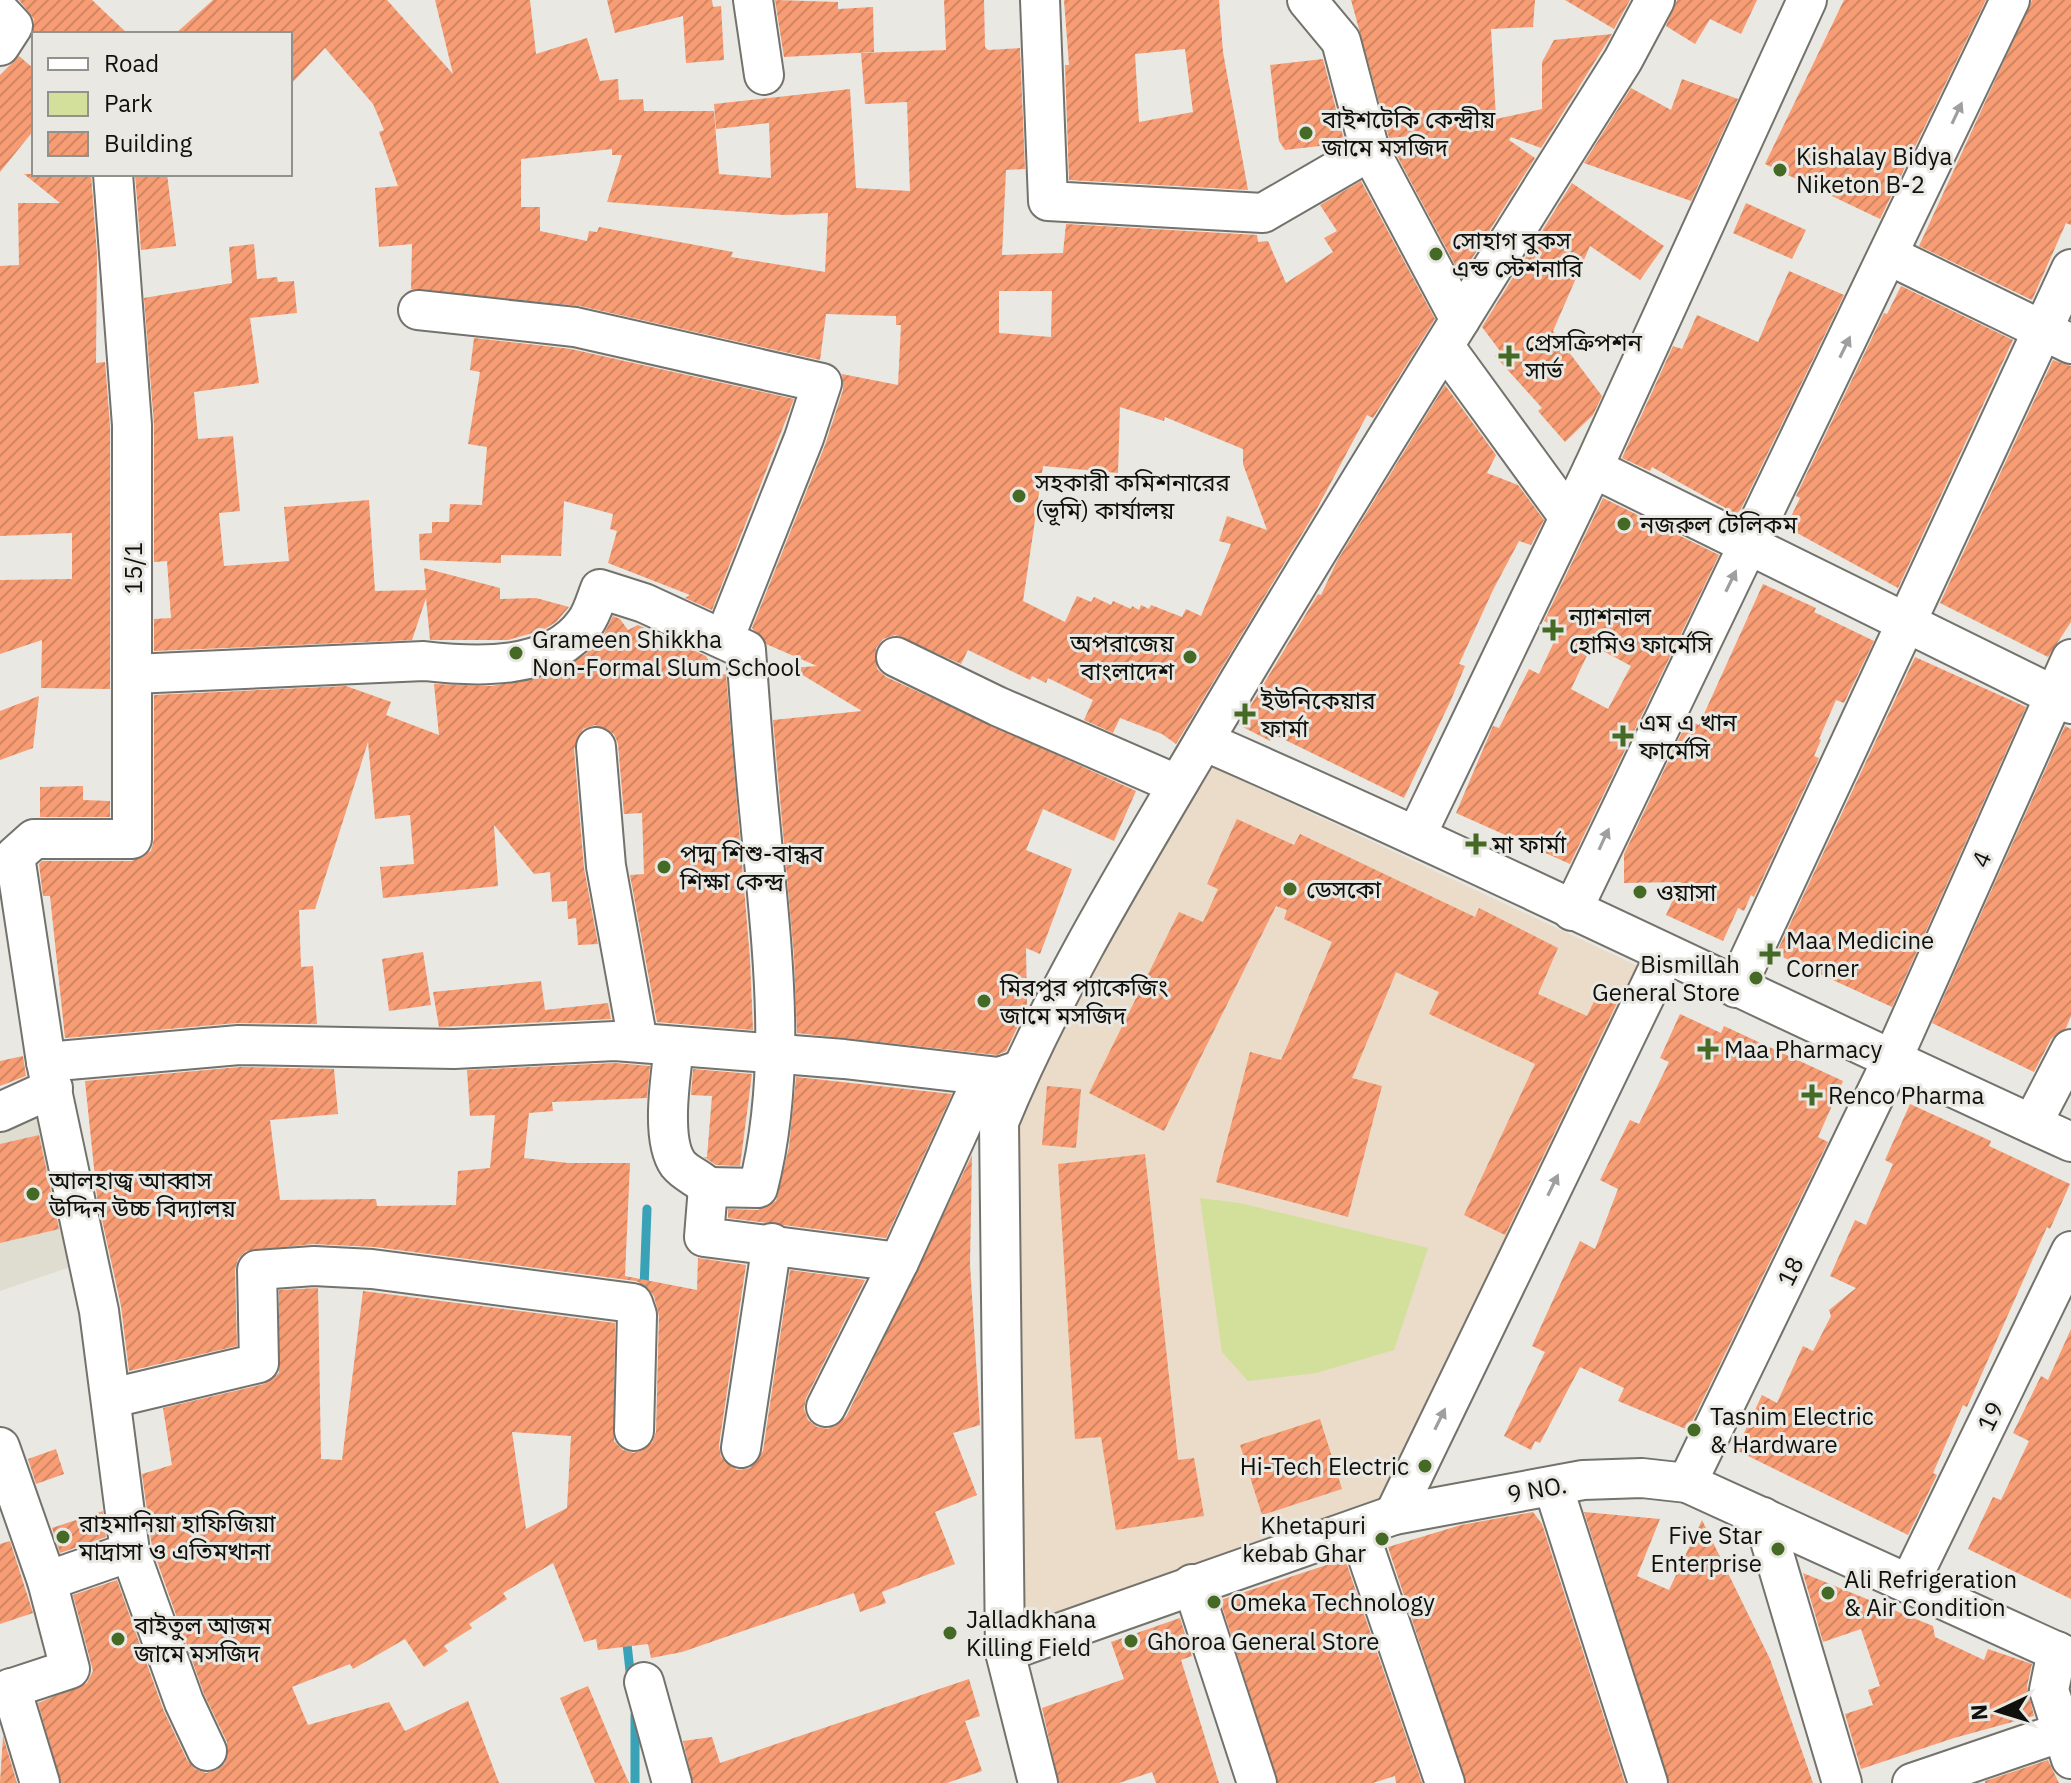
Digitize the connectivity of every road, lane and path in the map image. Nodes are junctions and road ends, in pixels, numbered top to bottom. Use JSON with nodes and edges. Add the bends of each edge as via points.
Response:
{"nodes":[{"id":1,"x":753,"y":0,"type":"edge"},
{"id":2,"x":1040,"y":0,"type":"edge"},
{"id":3,"x":1307,"y":0,"type":"edge"},
{"id":4,"x":1655,"y":0,"type":"edge"},
{"id":5,"x":1807,"y":0,"type":"edge"},
{"id":6,"x":2010,"y":0,"type":"edge"},
{"id":7,"x":0,"y":12,"type":"edge"},
{"id":8,"x":0,"y":46,"type":"edge"},
{"id":9,"x":764,"y":75,"type":"dead end"},
{"id":10,"x":1370,"y":151,"type":"junction"},
{"id":11,"x":113,"y":176,"type":"edge"},
{"id":12,"x":1890,"y":256,"type":"junction"},
{"id":13,"x":2071,"y":269,"type":"edge"},
{"id":14,"x":418,"y":310,"type":"dead end"},
{"id":15,"x":1452,"y":333,"type":"junction"},
{"id":16,"x":2056,"y":338,"type":"edge"},
{"id":17,"x":1593,"y":468,"type":"junction"},
{"id":18,"x":1568,"y":516,"type":"junction"},
{"id":19,"x":1748,"y":545,"type":"junction"},
{"id":20,"x":1905,"y":622,"type":"junction"},
{"id":21,"x":724,"y":639,"type":"junction"},
{"id":22,"x":896,"y":657,"type":"dead end"},
{"id":23,"x":2071,"y":659,"type":"edge"},
{"id":24,"x":133,"y":674,"type":"junction"},
{"id":25,"x":2062,"y":700,"type":"edge"},
{"id":26,"x":1204,"y":741,"type":"junction"},
{"id":27,"x":596,"y":747,"type":"dead end"},
{"id":28,"x":1176,"y":784,"type":"junction"},
{"id":29,"x":1417,"y":834,"type":"junction"},
{"id":30,"x":5,"y":854,"type":"edge"},
{"id":31,"x":1572,"y":911,"type":"junction"},
{"id":32,"x":1665,"y":955,"type":"junction"},
{"id":33,"x":1736,"y":988,"type":"junction"},
{"id":34,"x":656,"y":1044,"type":"junction"},
{"id":35,"x":2071,"y":1049,"type":"edge"},
{"id":36,"x":775,"y":1054,"type":"junction"},
{"id":37,"x":1892,"y":1060,"type":"junction"},
{"id":38,"x":1010,"y":1073,"type":"junction"},
{"id":39,"x":50,"y":1075,"type":"junction"},
{"id":40,"x":0,"y":1112,"type":"edge"},
{"id":41,"x":2032,"y":1124,"type":"junction"},
{"id":42,"x":2071,"y":1142,"type":"edge"},
{"id":43,"x":708,"y":1187,"type":"junction"},
{"id":44,"x":772,"y":1243,"type":"junction"},
{"id":45,"x":2071,"y":1251,"type":"edge"},
{"id":46,"x":899,"y":1262,"type":"junction"},
{"id":47,"x":112,"y":1398,"type":"junction"},
{"id":48,"x":826,"y":1407,"type":"dead end"},
{"id":49,"x":634,"y":1431,"type":"dead end"},
{"id":50,"x":0,"y":1447,"type":"edge"},
{"id":51,"x":741,"y":1448,"type":"dead end"},
{"id":52,"x":1687,"y":1483,"type":"junction"},
{"id":53,"x":1553,"y":1486,"type":"junction"},
{"id":54,"x":1394,"y":1515,"type":"junction"},
{"id":55,"x":1763,"y":1517,"type":"junction"},
{"id":56,"x":1358,"y":1529,"type":"junction"},
{"id":57,"x":130,"y":1552,"type":"junction"},
{"id":58,"x":47,"y":1581,"type":"junction"},
{"id":59,"x":1910,"y":1582,"type":"junction"},
{"id":60,"x":1192,"y":1584,"type":"junction"},
{"id":61,"x":1005,"y":1652,"type":"junction"},
{"id":62,"x":2064,"y":1654,"type":"edge"},
{"id":63,"x":644,"y":1682,"type":"dead end"},
{"id":64,"x":5,"y":1690,"type":"edge"},
{"id":65,"x":2067,"y":1745,"type":"edge"},
{"id":66,"x":207,"y":1751,"type":"dead end"},
{"id":67,"x":40,"y":1783,"type":"edge"},
{"id":68,"x":672,"y":1783,"type":"edge"},
{"id":69,"x":1038,"y":1783,"type":"edge"},
{"id":70,"x":1257,"y":1783,"type":"edge"},
{"id":71,"x":1445,"y":1783,"type":"edge"},
{"id":72,"x":1648,"y":1783,"type":"edge"},
{"id":73,"x":1842,"y":1783,"type":"edge"},
{"id":74,"x":1912,"y":1783,"type":"edge"}],
"edges":[{"from":1,"to":9,"type":"street"},
{"from":2,"to":10,"type":"street","via":[[1048,201],[1263,213]]},
{"from":3,"to":10,"type":"street","via":[[1341,41]]},
{"from":4,"to":15,"type":"street"},
{"from":5,"to":17,"type":"street"},
{"from":12,"to":6,"type":"street","one_way":true},
{"from":7,"to":8,"type":"street","via":[[13,26]]},
{"from":10,"to":15,"type":"street"},
{"from":11,"to":24,"type":"street","name":"15/1","via":[[132,425]]},
{"from":12,"to":16,"type":"street"},
{"from":19,"to":12,"type":"street","one_way":true},
{"from":13,"to":16,"type":"street"},
{"from":14,"to":21,"type":"street","via":[[575,327],[822,383]]},
{"from":15,"to":18,"type":"street"},
{"from":15,"to":26,"type":"street"},
{"from":16,"to":20,"type":"street"},
{"from":17,"to":18,"type":"street"},
{"from":17,"to":19,"type":"street"},
{"from":18,"to":29,"type":"street"},
{"from":19,"to":20,"type":"street"},
{"from":31,"to":19,"type":"street","one_way":true},
{"from":20,"to":25,"type":"street"},
{"from":20,"to":33,"type":"street"},
{"from":21,"to":24,"type":"street","via":[[600,589],[585,624],[547,656],[464,665],[424,661]]},
{"from":21,"to":36,"type":"street","via":[[746,650],[771,926]]},
{"from":22,"to":28,"type":"street"},
{"from":23,"to":25,"type":"street","name":"4"},
{"from":24,"to":30,"type":"street","name":"15/1","via":[[132,839],[34,839]]},
{"from":25,"to":37,"type":"street","name":"4"},
{"from":26,"to":28,"type":"street"},
{"from":26,"to":29,"type":"street"},
{"from":27,"to":34,"type":"street","via":[[606,866]]},
{"from":28,"to":38,"type":"street"},
{"from":29,"to":31,"type":"street"},
{"from":30,"to":39,"type":"street","name":"15/1","via":[[35,980]]},
{"from":31,"to":32,"type":"street"},
{"from":32,"to":33,"type":"street"},
{"from":54,"to":32,"type":"street","one_way":true},
{"from":33,"to":37,"type":"street"},
{"from":34,"to":36,"type":"street"},
{"from":34,"to":39,"type":"street","via":[[454,1049],[239,1045]]},
{"from":34,"to":43,"type":"street","via":[[669,1103],[671,1146],[677,1162]]},
{"from":35,"to":41,"type":"street"},
{"from":36,"to":38,"type":"street"},
{"from":36,"to":43,"type":"street","via":[[769,1148],[758,1188]]},
{"from":37,"to":41,"type":"street"},
{"from":37,"to":52,"type":"street","name":"18"},
{"from":38,"to":46,"type":"street","via":[[976,1093]]},
{"from":38,"to":61,"type":"street","via":[[999,1122]]},
{"from":39,"to":40,"type":"street"},
{"from":39,"to":47,"type":"street","name":"15/1"},
{"from":41,"to":42,"type":"street"},
{"from":43,"to":44,"type":"street","via":[[704,1237]]},
{"from":44,"to":46,"type":"street"},
{"from":44,"to":51,"type":"street"},
{"from":45,"to":59,"type":"street","name":"19"},
{"from":46,"to":48,"type":"street"},
{"from":47,"to":49,"type":"street","via":[[259,1363],[257,1270],[372,1269],[633,1303]]},
{"from":47,"to":57,"type":"street","name":"15/1"},
{"from":50,"to":58,"type":"street"},
{"from":52,"to":53,"type":"street","name":"9 NO.","via":[[1642,1478]]},
{"from":52,"to":55,"type":"street","name":"9 NO."},
{"from":53,"to":54,"type":"street","name":"9 NO."},
{"from":53,"to":72,"type":"street"},
{"from":54,"to":56,"type":"street","name":"9 NO."},
{"from":55,"to":59,"type":"street","name":"9 NO."},
{"from":55,"to":73,"type":"street"},
{"from":56,"to":60,"type":"street","name":"9 NO."},
{"from":56,"to":71,"type":"street"},
{"from":57,"to":58,"type":"street"},
{"from":57,"to":66,"type":"street","name":"15/1"},
{"from":58,"to":64,"type":"street","via":[[70,1669]]},
{"from":59,"to":62,"type":"street","name":"9 NO."},
{"from":60,"to":61,"type":"street","name":"9 NO."},
{"from":60,"to":70,"type":"street"},
{"from":61,"to":69,"type":"street"},
{"from":62,"to":65,"type":"street","name":"9 NO.","via":[[2049,1690]]},
{"from":63,"to":68,"type":"street"},
{"from":64,"to":67,"type":"street"},
{"from":65,"to":74,"type":"street"}]}
